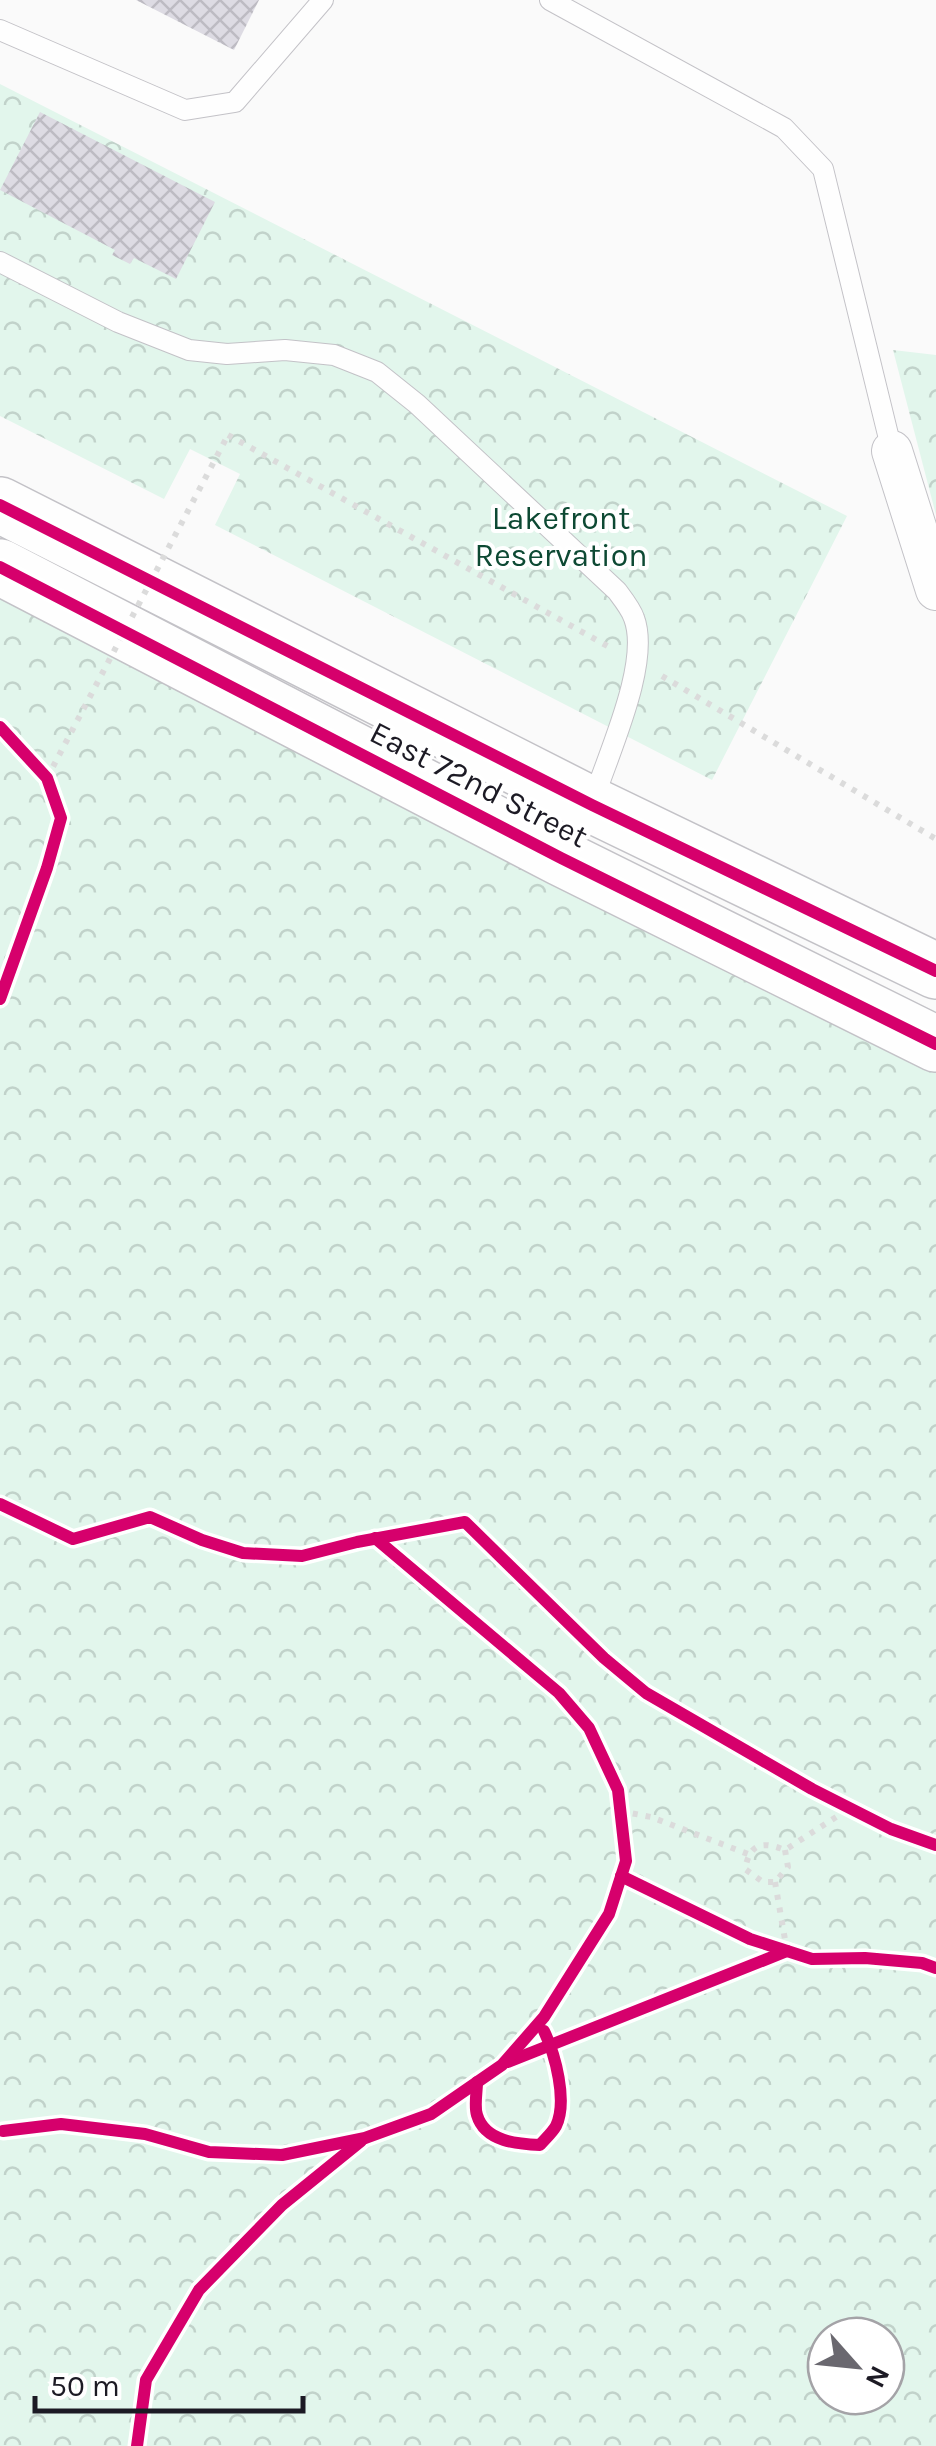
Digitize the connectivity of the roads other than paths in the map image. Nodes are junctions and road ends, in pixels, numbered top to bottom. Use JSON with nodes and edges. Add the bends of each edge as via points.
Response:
{"nodes":[{"id":1,"x":323,"y":0,"type":"edge"},
{"id":2,"x":550,"y":0,"type":"edge"},
{"id":3,"x":0,"y":30,"type":"edge"},
{"id":4,"x":0,"y":262,"type":"edge"},
{"id":5,"x":892,"y":451,"type":"joint"},
{"id":6,"x":0,"y":505,"type":"edge"},
{"id":7,"x":0,"y":567,"type":"edge"},
{"id":8,"x":936,"y":590,"type":"edge"},
{"id":9,"x":592,"y":805,"type":"junction"},
{"id":10,"x":561,"y":858,"type":"junction"},
{"id":11,"x":936,"y":971,"type":"edge"},
{"id":12,"x":936,"y":1044,"type":"edge"}],
"edges":[{"from":1,"to":3,"type":"lane","via":[[235,102],[184,110]]},
{"from":2,"to":5,"type":"lane","via":[[784,128],[823,169]]},
{"from":4,"to":9,"type":"lane","via":[[189,350],[334,355],[377,372],[416,404],[618,591],[634,618],[634,681]]},
{"from":5,"to":8,"type":"street"},
{"from":6,"to":9,"type":"main road","name":"East 72nd Street"},
{"from":7,"to":10,"type":"main road","name":"East 72nd Street"},
{"from":9,"to":10,"type":"main road"},
{"from":9,"to":11,"type":"main road","name":"East 72nd Street"},
{"from":10,"to":12,"type":"main road","name":"East 72nd Street"}]}
